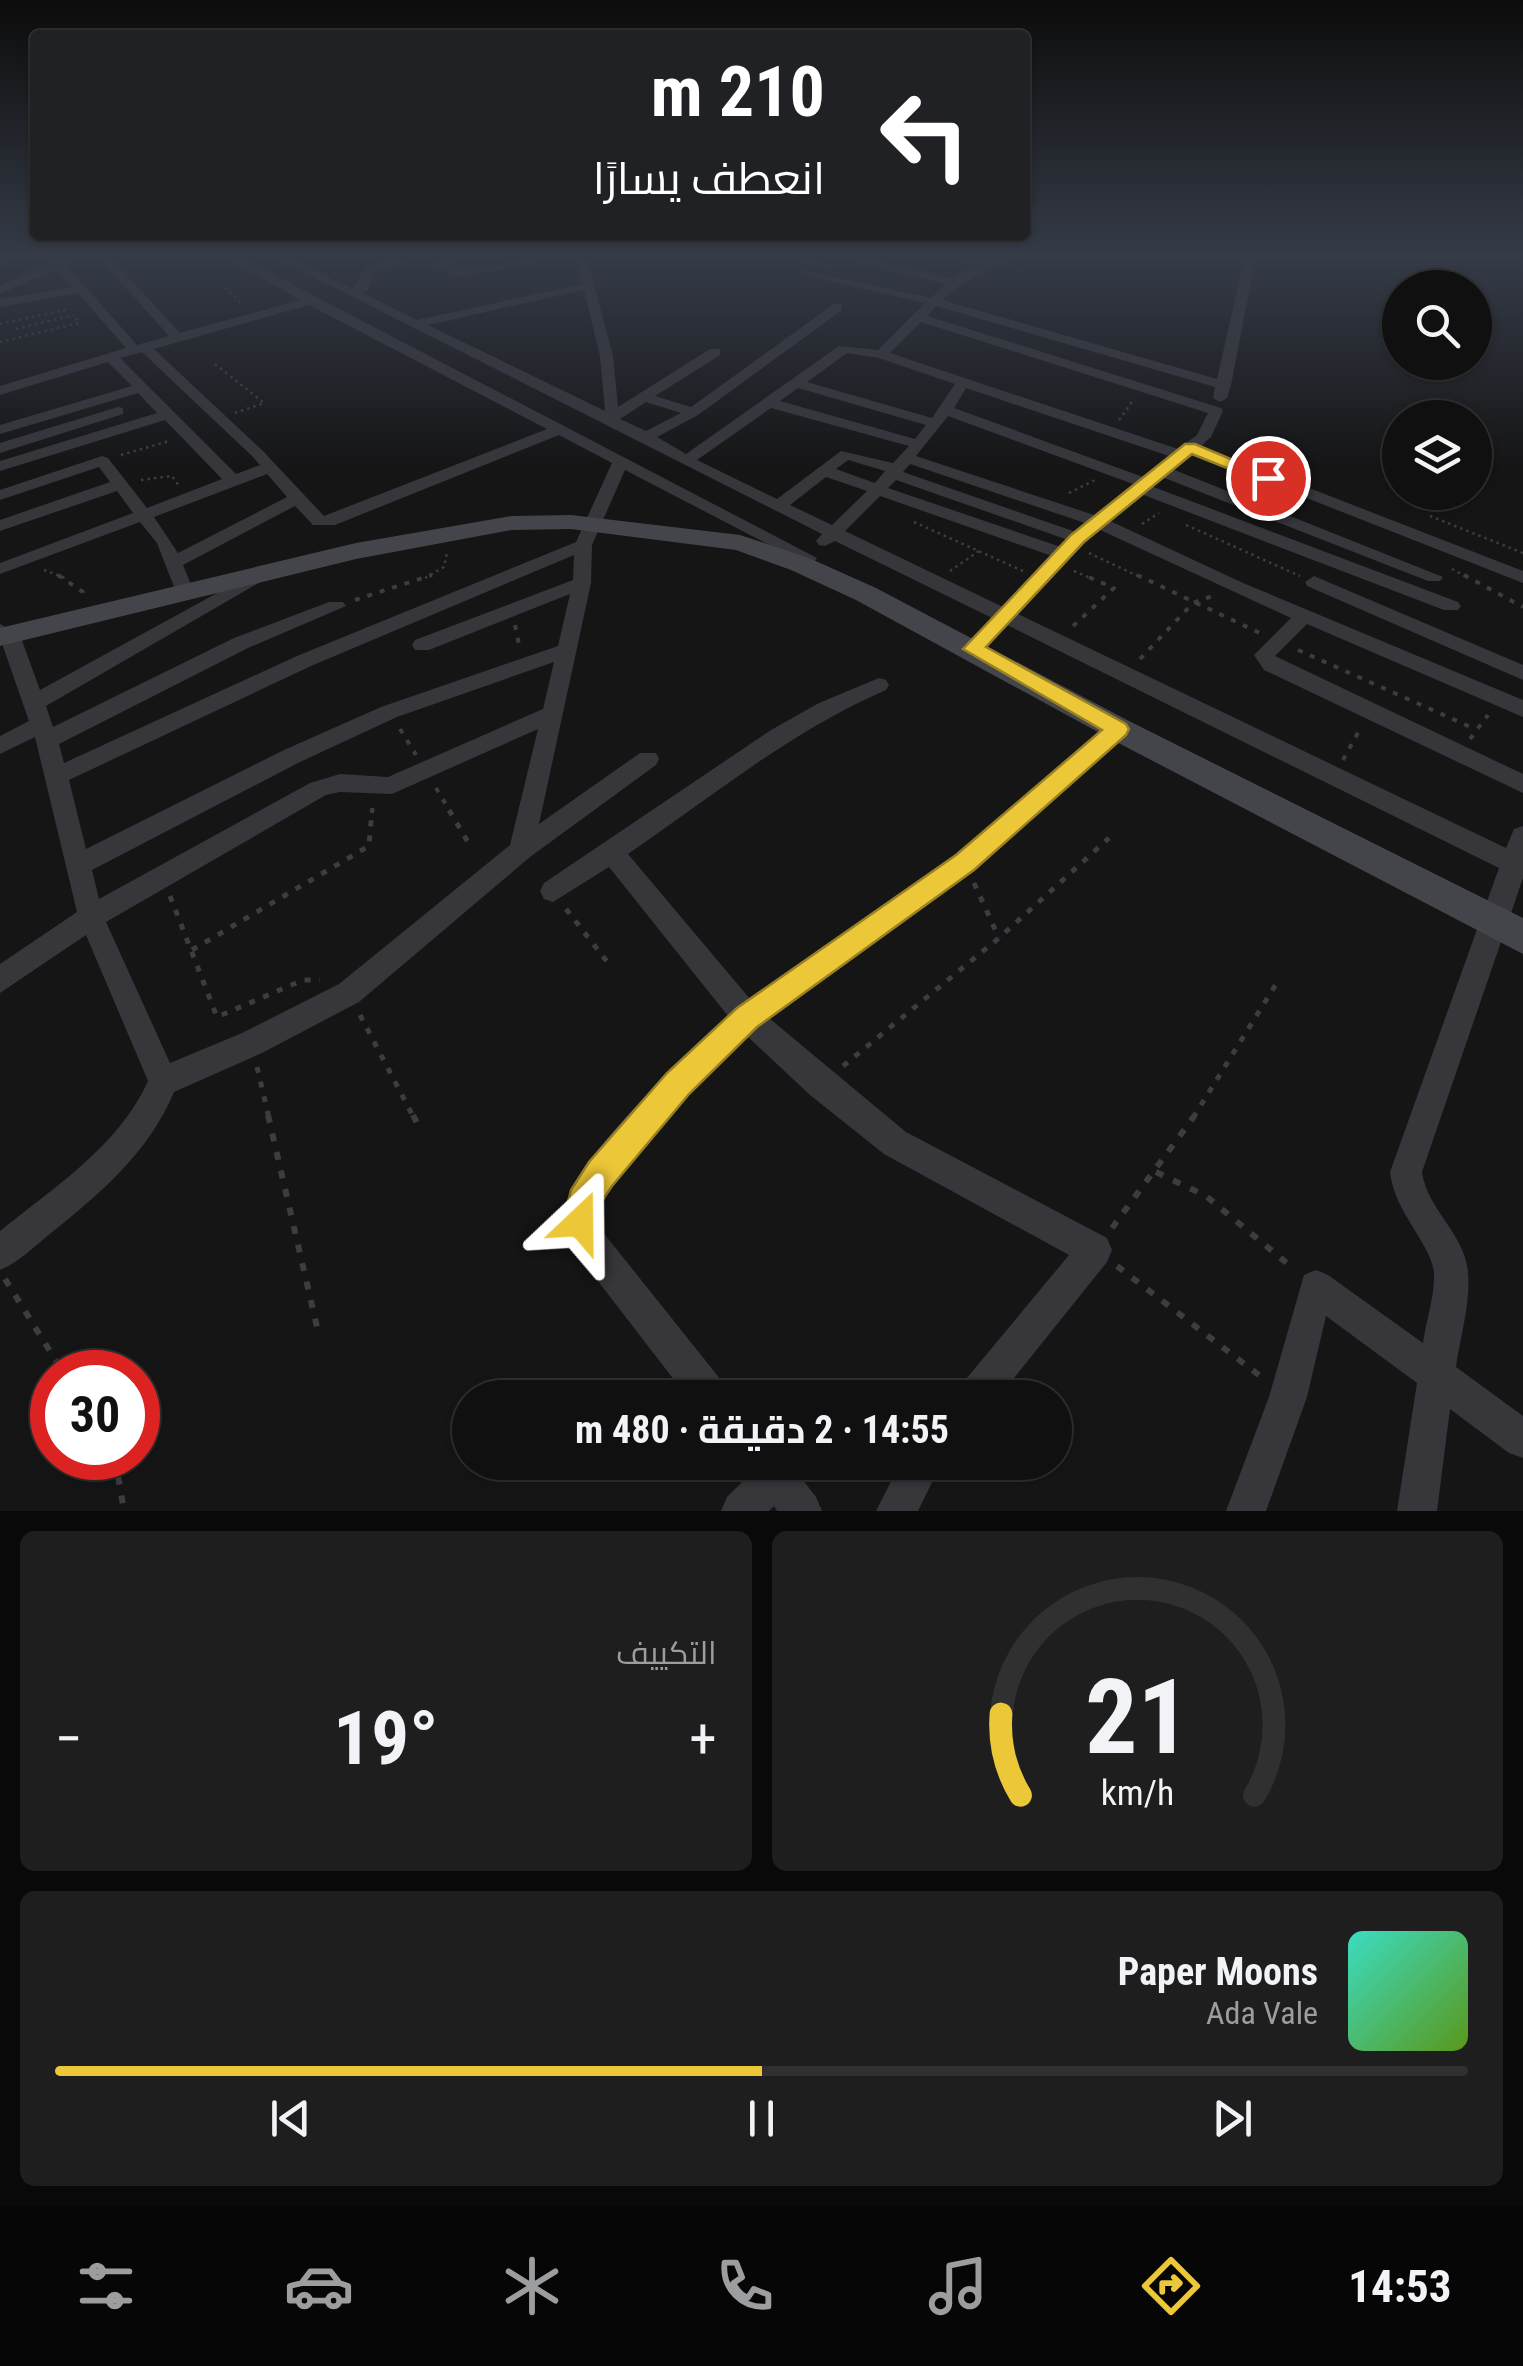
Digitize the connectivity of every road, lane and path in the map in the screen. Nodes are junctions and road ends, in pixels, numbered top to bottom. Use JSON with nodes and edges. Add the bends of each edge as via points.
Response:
{"nodes":[{"id":1,"x":29,"y":326,"type":"edge"},
{"id":2,"x":69,"y":326,"type":"edge"},
{"id":3,"x":116,"y":326,"type":"edge"},
{"id":4,"x":167,"y":326,"type":"edge"},
{"id":5,"x":221,"y":326,"type":"edge"},
{"id":6,"x":358,"y":326,"type":"edge"},
{"id":7,"x":419,"y":326,"type":"edge"},
{"id":8,"x":598,"y":326,"type":"edge"},
{"id":9,"x":812,"y":326,"type":"edge"},
{"id":10,"x":910,"y":326,"type":"edge"},
{"id":11,"x":946,"y":326,"type":"edge"},
{"id":12,"x":1046,"y":326,"type":"edge"},
{"id":13,"x":1236,"y":326,"type":"edge"},
{"id":14,"x":16,"y":329,"type":"dead end"},
{"id":15,"x":178,"y":338,"type":"junction"},
{"id":16,"x":0,"y":342,"type":"edge"},
{"id":17,"x":139,"y":348,"type":"junction"},
{"id":18,"x":716,"y":352,"type":"dead end"},
{"id":19,"x":881,"y":354,"type":"junction"},
{"id":20,"x":110,"y":356,"type":"junction"},
{"id":21,"x":216,"y":364,"type":"dead end"},
{"id":22,"x":963,"y":382,"type":"junction"},
{"id":23,"x":795,"y":384,"type":"junction"},
{"id":24,"x":1224,"y":385,"type":"junction"},
{"id":25,"x":140,"y":388,"type":"junction"},
{"id":26,"x":1143,"y":388,"type":"junction"},
{"id":27,"x":0,"y":391,"type":"edge"},
{"id":28,"x":648,"y":398,"type":"junction"},
{"id":29,"x":766,"y":402,"type":"junction"},
{"id":30,"x":1216,"y":410,"type":"junction"},
{"id":31,"x":118,"y":412,"type":"dead end"},
{"id":32,"x":693,"y":412,"type":"junction"},
{"id":33,"x":168,"y":414,"type":"junction"},
{"id":34,"x":613,"y":417,"type":"junction"},
{"id":35,"x":940,"y":417,"type":"junction"},
{"id":36,"x":218,"y":418,"type":"junction"},
{"id":37,"x":561,"y":429,"type":"junction"},
{"id":38,"x":0,"y":430,"type":"edge"},
{"id":39,"x":1110,"y":431,"type":"junction"},
{"id":40,"x":187,"y":436,"type":"junction"},
{"id":41,"x":650,"y":439,"type":"junction"},
{"id":42,"x":0,"y":448,"type":"edge"},
{"id":43,"x":1185,"y":451,"type":"junction"},
{"id":44,"x":102,"y":461,"type":"junction"},
{"id":45,"x":686,"y":461,"type":"junction"},
{"id":46,"x":903,"y":461,"type":"junction"},
{"id":47,"x":626,"y":464,"type":"junction"},
{"id":48,"x":0,"y":466,"type":"edge"},
{"id":49,"x":270,"y":467,"type":"junction"},
{"id":50,"x":822,"y":470,"type":"junction"},
{"id":51,"x":1109,"y":471,"type":"junction"},
{"id":52,"x":1162,"y":471,"type":"junction"},
{"id":53,"x":232,"y":481,"type":"junction"},
{"id":54,"x":122,"y":484,"type":"junction"},
{"id":55,"x":1142,"y":485,"type":"junction"},
{"id":56,"x":876,"y":490,"type":"junction"},
{"id":57,"x":1064,"y":492,"type":"dead end"},
{"id":58,"x":0,"y":495,"type":"edge"},
{"id":59,"x":297,"y":498,"type":"junction"},
{"id":60,"x":177,"y":502,"type":"junction"},
{"id":61,"x":777,"y":508,"type":"junction"},
{"id":62,"x":143,"y":514,"type":"junction"},
{"id":63,"x":1430,"y":516,"type":"dead end"},
{"id":64,"x":906,"y":518,"type":"dead end"},
{"id":65,"x":1096,"y":521,"type":"junction"},
{"id":66,"x":1176,"y":521,"type":"dead end"},
{"id":67,"x":0,"y":526,"type":"edge"},
{"id":68,"x":834,"y":532,"type":"junction"},
{"id":69,"x":452,"y":533,"type":"junction"},
{"id":70,"x":589,"y":535,"type":"junction"},
{"id":71,"x":979,"y":551,"type":"junction"},
{"id":72,"x":1523,"y":553,"type":"edge"},
{"id":73,"x":1062,"y":556,"type":"junction"},
{"id":74,"x":804,"y":561,"type":"junction"},
{"id":75,"x":176,"y":562,"type":"junction"},
{"id":76,"x":0,"y":569,"type":"edge"},
{"id":77,"x":268,"y":572,"type":"junction"},
{"id":78,"x":1440,"y":572,"type":"joint"},
{"id":79,"x":1523,"y":577,"type":"edge"},
{"id":80,"x":65,"y":578,"type":"dead end"},
{"id":81,"x":936,"y":581,"type":"junction"},
{"id":82,"x":1314,"y":582,"type":"joint"},
{"id":83,"x":582,"y":583,"type":"junction"},
{"id":84,"x":185,"y":592,"type":"junction"},
{"id":85,"x":1193,"y":603,"type":"junction"},
{"id":86,"x":336,"y":606,"type":"joint"},
{"id":87,"x":1452,"y":606,"type":"dead end"},
{"id":88,"x":511,"y":607,"type":"junction"},
{"id":89,"x":1523,"y":607,"type":"edge"},
{"id":90,"x":1006,"y":615,"type":"junction"},
{"id":91,"x":1304,"y":616,"type":"junction"},
{"id":92,"x":82,"y":617,"type":"junction"},
{"id":93,"x":3,"y":634,"type":"edge"},
{"id":94,"x":1059,"y":640,"type":"junction"},
{"id":95,"x":1276,"y":641,"type":"junction"},
{"id":96,"x":422,"y":645,"type":"dead end"},
{"id":97,"x":973,"y":649,"type":"junction"},
{"id":98,"x":567,"y":650,"type":"junction"},
{"id":99,"x":523,"y":664,"type":"junction"},
{"id":100,"x":1523,"y":672,"type":"edge"},
{"id":101,"x":1127,"y":674,"type":"junction"},
{"id":102,"x":878,"y":685,"type":"dead end"},
{"id":103,"x":1523,"y":709,"type":"edge"},
{"id":104,"x":389,"y":712,"type":"junction"},
{"id":105,"x":555,"y":712,"type":"junction"},
{"id":106,"x":1368,"y":712,"type":"junction"},
{"id":107,"x":41,"y":722,"type":"junction"},
{"id":108,"x":1118,"y":729,"type":"junction"},
{"id":109,"x":1476,"y":729,"type":"dead end"},
{"id":110,"x":0,"y":746,"type":"edge"},
{"id":111,"x":648,"y":759,"type":"dead end"},
{"id":112,"x":424,"y":768,"type":"junction"},
{"id":113,"x":56,"y":776,"type":"junction"},
{"id":114,"x":1334,"y":778,"type":"junction"},
{"id":115,"x":1523,"y":784,"type":"edge"},
{"id":116,"x":374,"y":790,"type":"junction"},
{"id":117,"x":1523,"y":836,"type":"edge"},
{"id":118,"x":1109,"y":838,"type":"dead end"},
{"id":119,"x":468,"y":842,"type":"dead end"},
{"id":120,"x":521,"y":850,"type":"junction"},
{"id":121,"x":612,"y":852,"type":"junction"},
{"id":122,"x":965,"y":863,"type":"junction"},
{"id":123,"x":78,"y":865,"type":"junction"},
{"id":124,"x":1518,"y":866,"type":"edge"},
{"id":125,"x":163,"y":878,"type":"junction"},
{"id":126,"x":553,"y":891,"type":"joint"},
{"id":127,"x":91,"y":917,"type":"junction"},
{"id":128,"x":1493,"y":922,"type":"junction"},
{"id":129,"x":1523,"y":937,"type":"edge"},
{"id":130,"x":999,"y":938,"type":"junction"},
{"id":131,"x":192,"y":950,"type":"junction"},
{"id":132,"x":5,"y":967,"type":"edge"},
{"id":133,"x":612,"y":968,"type":"dead end"},
{"id":134,"x":1278,"y":982,"type":"dead end"},
{"id":135,"x":348,"y":993,"type":"junction"},
{"id":136,"x":747,"y":1017,"type":"junction"},
{"id":137,"x":252,"y":1043,"type":"junction"},
{"id":138,"x":162,"y":1081,"type":"junction"},
{"id":139,"x":822,"y":1084,"type":"junction"},
{"id":140,"x":417,"y":1123,"type":"dead end"},
{"id":141,"x":1156,"y":1172,"type":"junction"},
{"id":142,"x":1095,"y":1250,"type":"junction"},
{"id":143,"x":0,"y":1253,"type":"edge"},
{"id":144,"x":0,"y":1270,"type":"edge"},
{"id":145,"x":1316,"y":1287,"type":"junction"},
{"id":146,"x":317,"y":1327,"type":"dead end"},
{"id":147,"x":49,"y":1350,"type":"edge"},
{"id":148,"x":1437,"y":1376,"type":"junction"},
{"id":149,"x":698,"y":1380,"type":"edge"},
{"id":150,"x":989,"y":1380,"type":"edge"},
{"id":151,"x":1288,"y":1397,"type":"junction"},
{"id":152,"x":1523,"y":1439,"type":"edge"},
{"id":153,"x":119,"y":1480,"type":"edge"},
{"id":154,"x":763,"y":1480,"type":"edge"},
{"id":155,"x":778,"y":1480,"type":"edge"},
{"id":156,"x":913,"y":1480,"type":"edge"},
{"id":157,"x":124,"y":1511,"type":"edge"},
{"id":158,"x":741,"y":1511,"type":"edge"},
{"id":159,"x":802,"y":1511,"type":"edge"},
{"id":160,"x":896,"y":1511,"type":"edge"},
{"id":161,"x":1246,"y":1511,"type":"edge"},
{"id":162,"x":1417,"y":1511,"type":"edge"}],
"edges":[{"from":1,"to":14,"type":"path"},
{"from":2,"to":16,"type":"path"},
{"from":3,"to":17,"type":"street"},
{"from":4,"to":15,"type":"street"},
{"from":5,"to":15,"type":"street"},
{"from":6,"to":37,"type":"street"},
{"from":7,"to":34,"type":"street"},
{"from":8,"to":34,"type":"street"},
{"from":9,"to":32,"type":"street"},
{"from":10,"to":19,"type":"street"},
{"from":11,"to":26,"type":"street"},
{"from":12,"to":24,"type":"street"},
{"from":13,"to":24,"type":"street"},
{"from":15,"to":17,"type":"street"},
{"from":17,"to":20,"type":"street"},
{"from":17,"to":36,"type":"street"},
{"from":18,"to":28,"type":"street"},
{"from":19,"to":22,"type":"street"},
{"from":19,"to":23,"type":"street","via":[[844,349]]},
{"from":20,"to":25,"type":"street"},
{"from":20,"to":27,"type":"street"},
{"from":21,"to":36,"type":"path","via":[[264,403]]},
{"from":22,"to":35,"type":"street"},
{"from":22,"to":39,"type":"street"},
{"from":23,"to":29,"type":"street"},
{"from":23,"to":35,"type":"street"},
{"from":24,"to":30,"type":"street"},
{"from":25,"to":33,"type":"street"},
{"from":25,"to":38,"type":"street"},
{"from":26,"to":30,"type":"street"},
{"from":26,"to":39,"type":"path"},
{"from":28,"to":32,"type":"street"},
{"from":28,"to":34,"type":"street"},
{"from":29,"to":45,"type":"street"},
{"from":29,"to":46,"type":"street"},
{"from":30,"to":43,"type":"street","via":[[1209,428]]},
{"from":31,"to":42,"type":"street"},
{"from":32,"to":41,"type":"street"},
{"from":33,"to":40,"type":"street"},
{"from":33,"to":48,"type":"street"},
{"from":34,"to":41,"type":"street"},
{"from":35,"to":46,"type":"street"},
{"from":35,"to":51,"type":"street"},
{"from":36,"to":49,"type":"street"},
{"from":37,"to":47,"type":"street"},
{"from":37,"to":59,"type":"street","via":[[329,521],[319,521]]},
{"from":39,"to":43,"type":"street"},
{"from":40,"to":44,"type":"path"},
{"from":40,"to":53,"type":"street"},
{"from":41,"to":45,"type":"street"},
{"from":41,"to":47,"type":"street"},
{"from":43,"to":52,"type":"street"},
{"from":43,"to":79,"type":"street"},
{"from":44,"to":54,"type":"street"},
{"from":44,"to":58,"type":"street"},
{"from":45,"to":61,"type":"street"},
{"from":46,"to":50,"type":"street","via":[[850,454]]},
{"from":46,"to":56,"type":"street"},
{"from":46,"to":65,"type":"street"},
{"from":46,"to":73,"type":"street"},
{"from":47,"to":70,"type":"street"},
{"from":47,"to":74,"type":"street"},
{"from":49,"to":53,"type":"street"},
{"from":49,"to":59,"type":"street"},
{"from":50,"to":56,"type":"street"},
{"from":50,"to":61,"type":"street"},
{"from":51,"to":55,"type":"street"},
{"from":51,"to":57,"type":"path","via":[[1074,494]]},
{"from":52,"to":55,"type":"street"},
{"from":52,"to":78,"type":"street"},
{"from":53,"to":60,"type":"street"},
{"from":54,"to":60,"type":"path","via":[[172,476],[179,481]]},
{"from":54,"to":62,"type":"street"},
{"from":54,"to":67,"type":"street"},
{"from":55,"to":65,"type":"street"},
{"from":55,"to":87,"type":"street"},
{"from":56,"to":68,"type":"street"},
{"from":56,"to":73,"type":"street"},
{"from":59,"to":75,"type":"street"},
{"from":60,"to":62,"type":"street"},
{"from":61,"to":68,"type":"street"},
{"from":62,"to":75,"type":"street"},
{"from":62,"to":76,"type":"street"},
{"from":63,"to":72,"type":"path"},
{"from":64,"to":71,"type":"path"},
{"from":65,"to":73,"type":"street"},
{"from":65,"to":91,"type":"street"},
{"from":66,"to":82,"type":"path"},
{"from":68,"to":74,"type":"street"},
{"from":68,"to":81,"type":"street"},
{"from":69,"to":70,"type":"main road","via":[[512,523]]},
{"from":69,"to":77,"type":"main road"},
{"from":69,"to":86,"type":"path","via":[[444,567],[432,576]]},
{"from":70,"to":74,"type":"main road","via":[[740,543]]},
{"from":70,"to":83,"type":"street"},
{"from":70,"to":113,"type":"street"},
{"from":71,"to":73,"type":"path"},
{"from":71,"to":81,"type":"path"},
{"from":73,"to":85,"type":"path"},
{"from":73,"to":90,"type":"street"},
{"from":73,"to":94,"type":"path","via":[[1114,588]]},
{"from":74,"to":97,"type":"main road"},
{"from":75,"to":84,"type":"street"},
{"from":77,"to":84,"type":"main road"},
{"from":77,"to":107,"type":"street"},
{"from":78,"to":89,"type":"path"},
{"from":80,"to":92,"type":"path","via":[[83,592]]},
{"from":81,"to":90,"type":"street"},
{"from":82,"to":100,"type":"street"},
{"from":83,"to":88,"type":"street"},
{"from":83,"to":98,"type":"street"},
{"from":84,"to":92,"type":"main road"},
{"from":85,"to":95,"type":"path"},
{"from":85,"to":101,"type":"path"},
{"from":86,"to":107,"type":"street"},
{"from":88,"to":96,"type":"street"},
{"from":88,"to":99,"type":"path"},
{"from":90,"to":94,"type":"street"},
{"from":90,"to":97,"type":"street"},
{"from":91,"to":95,"type":"street"},
{"from":91,"to":103,"type":"street"},
{"from":92,"to":93,"type":"main road"},
{"from":93,"to":107,"type":"street"},
{"from":94,"to":101,"type":"street"},
{"from":95,"to":106,"type":"street","via":[[1264,658],[1271,665]]},
{"from":95,"to":109,"type":"path"},
{"from":97,"to":108,"type":"main road"},
{"from":98,"to":99,"type":"street"},
{"from":98,"to":105,"type":"street"},
{"from":99,"to":104,"type":"street"},
{"from":101,"to":114,"type":"street"},
{"from":102,"to":121,"type":"street","via":[[796,724]]},
{"from":104,"to":112,"type":"path"},
{"from":104,"to":123,"type":"street"},
{"from":105,"to":112,"type":"street"},
{"from":105,"to":120,"type":"street"},
{"from":106,"to":114,"type":"path"},
{"from":106,"to":115,"type":"street"},
{"from":107,"to":110,"type":"street"},
{"from":107,"to":113,"type":"street"},
{"from":108,"to":122,"type":"street"},
{"from":108,"to":128,"type":"main road"},
{"from":111,"to":120,"type":"street"},
{"from":112,"to":116,"type":"street"},
{"from":112,"to":119,"type":"path"},
{"from":113,"to":123,"type":"street"},
{"from":114,"to":124,"type":"street"},
{"from":116,"to":125,"type":"street","via":[[351,781],[332,783]]},
{"from":116,"to":131,"type":"path","via":[[369,846]]},
{"from":117,"to":124,"type":"street"},
{"from":118,"to":130,"type":"path"},
{"from":120,"to":135,"type":"street"},
{"from":121,"to":126,"type":"street"},
{"from":121,"to":136,"type":"street"},
{"from":122,"to":130,"type":"path"},
{"from":122,"to":136,"type":"street"},
{"from":123,"to":127,"type":"street"},
{"from":124,"to":128,"type":"street"},
{"from":125,"to":127,"type":"street"},
{"from":125,"to":131,"type":"path"},
{"from":126,"to":133,"type":"path"},
{"from":127,"to":132,"type":"street"},
{"from":127,"to":138,"type":"street"},
{"from":128,"to":129,"type":"main road"},
{"from":128,"to":148,"type":"street","via":[[1406,1172],[1406,1191],[1450,1262]]},
{"from":130,"to":139,"type":"path"},
{"from":131,"to":135,"type":"path","via":[[217,1018],[303,980],[346,980]]},
{"from":134,"to":141,"type":"path"},
{"from":135,"to":137,"type":"street"},
{"from":135,"to":140,"type":"path"},
{"from":136,"to":139,"type":"street"},
{"from":136,"to":149,"type":"street","via":[[678,1083],[582,1202],[586,1238]]},
{"from":137,"to":138,"type":"street"},
{"from":137,"to":146,"type":"path"},
{"from":138,"to":143,"type":"street","via":[[147,1118],[100,1168]]},
{"from":139,"to":142,"type":"street","via":[[895,1143]]},
{"from":141,"to":142,"type":"path"},
{"from":141,"to":145,"type":"path","via":[[1206,1196]]},
{"from":142,"to":150,"type":"street"},
{"from":142,"to":151,"type":"path"},
{"from":144,"to":147,"type":"path"},
{"from":145,"to":148,"type":"street"},
{"from":145,"to":151,"type":"street"},
{"from":148,"to":152,"type":"street"},
{"from":148,"to":162,"type":"street"},
{"from":151,"to":161,"type":"street"},
{"from":153,"to":157,"type":"path"},
{"from":154,"to":158,"type":"street"},
{"from":155,"to":159,"type":"street"},
{"from":156,"to":160,"type":"street"}]}
